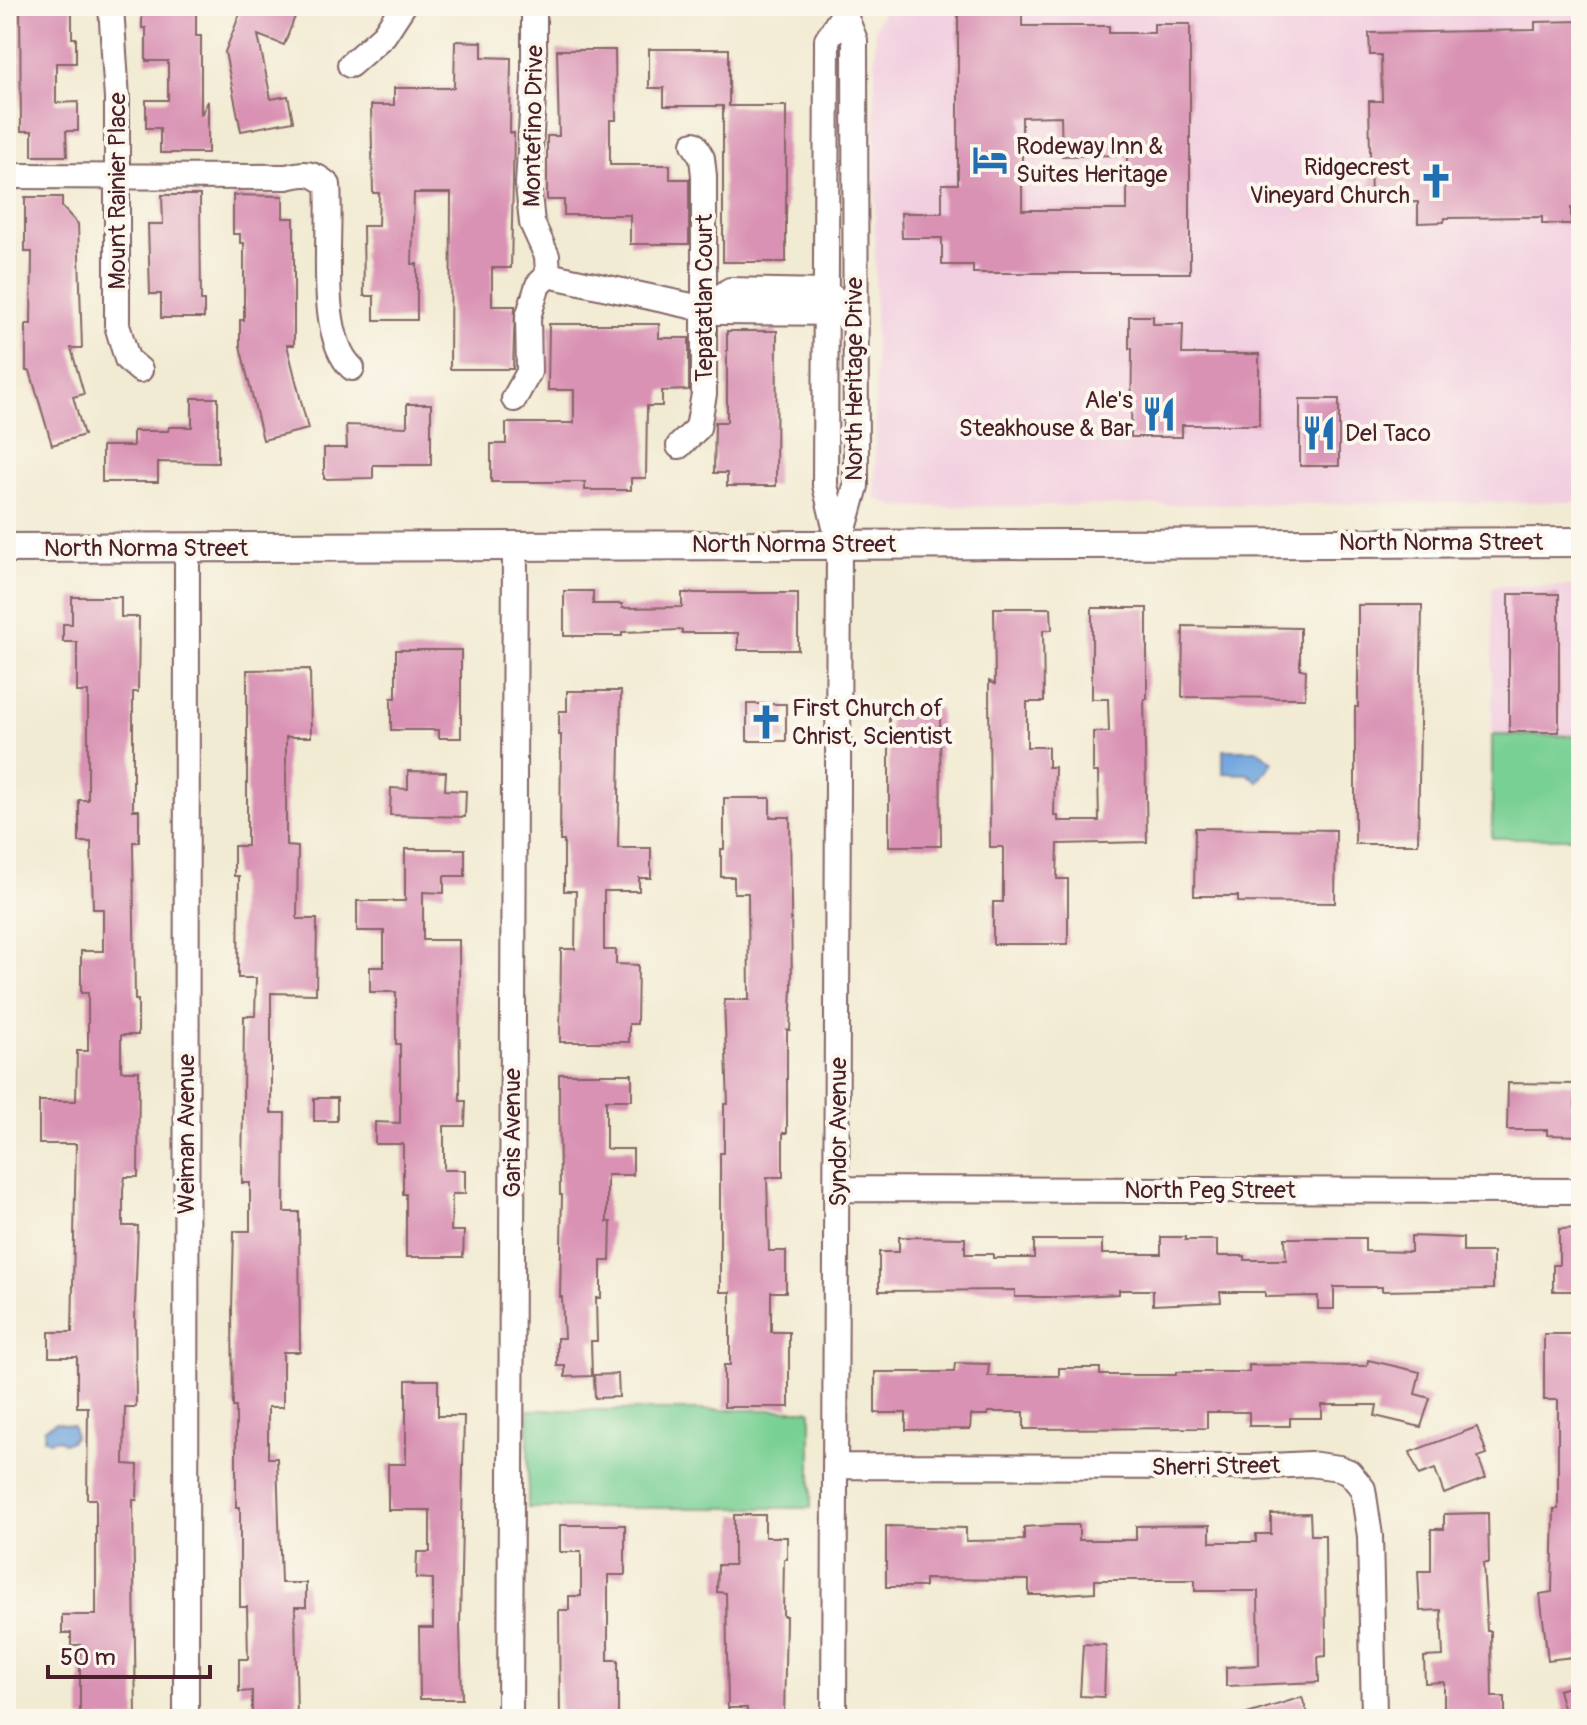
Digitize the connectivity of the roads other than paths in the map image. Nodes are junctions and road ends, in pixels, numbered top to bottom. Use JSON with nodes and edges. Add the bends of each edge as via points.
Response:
{"nodes":[{"id":1,"x":111,"y":6,"type":"edge"},
{"id":2,"x":403,"y":6,"type":"edge"},
{"id":3,"x":534,"y":6,"type":"edge"},
{"id":4,"x":842,"y":9,"type":"edge"},
{"id":5,"x":350,"y":65,"type":"dead end"},
{"id":6,"x":694,"y":144,"type":"dead end"},
{"id":7,"x":117,"y":175,"type":"junction"},
{"id":8,"x":6,"y":176,"type":"edge"},
{"id":9,"x":548,"y":275,"type":"junction"},
{"id":10,"x":825,"y":302,"type":"junction"},
{"id":11,"x":704,"y":309,"type":"junction"},
{"id":12,"x":855,"y":313,"type":"junction"},
{"id":13,"x":352,"y":368,"type":"dead end"},
{"id":14,"x":140,"y":370,"type":"dead end"},
{"id":15,"x":514,"y":399,"type":"dead end"},
{"id":16,"x":679,"y":446,"type":"dead end"},
{"id":17,"x":1581,"y":542,"type":"edge"},
{"id":18,"x":839,"y":544,"type":"junction"},
{"id":19,"x":515,"y":546,"type":"junction"},
{"id":20,"x":6,"y":548,"type":"edge"},
{"id":21,"x":187,"y":548,"type":"junction"},
{"id":22,"x":838,"y":1189,"type":"junction"},
{"id":23,"x":1581,"y":1191,"type":"edge"},
{"id":24,"x":835,"y":1466,"type":"junction"},
{"id":25,"x":1374,"y":1714,"type":"dead end"},
{"id":26,"x":186,"y":1719,"type":"edge"},
{"id":27,"x":510,"y":1719,"type":"edge"},
{"id":28,"x":834,"y":1719,"type":"edge"}],
"edges":[{"from":1,"to":7,"type":"street","name":"Mount Rainier Place"},
{"from":2,"to":5,"type":"street","via":[[384,35]]},
{"from":3,"to":9,"type":"street","name":"Montefino Drive","via":[[528,185],[532,223],[547,256]]},
{"from":4,"to":10,"type":"street","name":"North Heritage Drive","via":[[827,40]]},
{"from":4,"to":12,"type":"street","name":"North Heritage Drive","via":[[855,40]]},
{"from":6,"to":11,"type":"street","name":"Tepatatlan Court","via":[[704,176]]},
{"from":7,"to":8,"type":"street"},
{"from":7,"to":13,"type":"street","via":[[287,177],[304,172],[319,177],[328,185],[329,313],[336,346]]},
{"from":7,"to":14,"type":"street","name":"Mount Rainier Place","via":[[117,325],[127,359]]},
{"from":9,"to":11,"type":"street"},
{"from":9,"to":15,"type":"street","via":[[538,285],[528,317],[529,372]]},
{"from":10,"to":11,"type":"street","via":[[730,290]]},
{"from":10,"to":12,"type":"street"},
{"from":10,"to":18,"type":"street","name":"North Heritage Drive","via":[[825,485]]},
{"from":11,"to":16,"type":"street","name":"Tepatatlan Court","via":[[702,412],[698,428]]},
{"from":12,"to":18,"type":"street","name":"North Heritage Drive","via":[[856,486]]},
{"from":17,"to":18,"type":"street","name":"North Norma Street"},
{"from":18,"to":19,"type":"street","name":"North Norma Street"},
{"from":18,"to":22,"type":"street","name":"Syndor Avenue"},
{"from":19,"to":21,"type":"street","name":"North Norma Street"},
{"from":19,"to":27,"type":"street","name":"Garis Avenue"},
{"from":20,"to":21,"type":"street","name":"North Norma Street"},
{"from":21,"to":26,"type":"street","name":"Weiman Avenue"},
{"from":22,"to":23,"type":"street","name":"North Peg Street"},
{"from":22,"to":24,"type":"street","name":"Syndor Avenue"},
{"from":24,"to":25,"type":"street","name":"Sherri Street","via":[[1310,1464],[1349,1472],[1363,1489],[1370,1536]]},
{"from":24,"to":28,"type":"street","name":"Syndor Avenue"}]}
